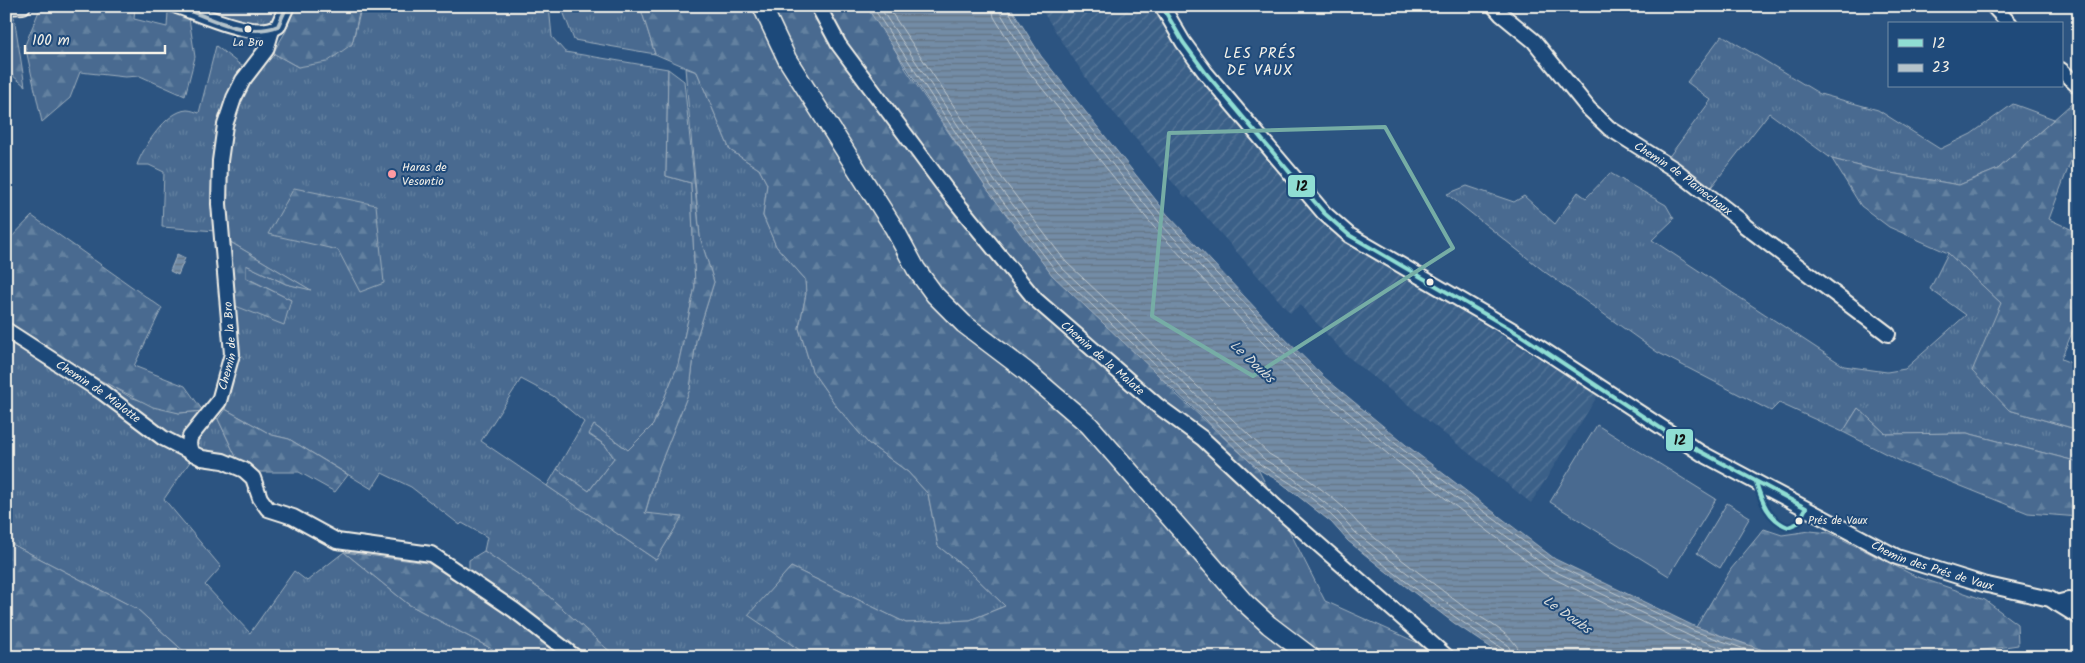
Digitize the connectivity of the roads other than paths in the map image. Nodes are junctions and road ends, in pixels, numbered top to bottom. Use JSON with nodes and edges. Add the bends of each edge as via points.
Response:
{"nodes":[{"id":1,"x":23,"y":6,"type":"edge"},
{"id":2,"x":177,"y":6,"type":"edge"},
{"id":3,"x":287,"y":6,"type":"edge"},
{"id":4,"x":762,"y":6,"type":"edge"},
{"id":5,"x":818,"y":6,"type":"edge"},
{"id":6,"x":1162,"y":6,"type":"edge"},
{"id":7,"x":1494,"y":6,"type":"edge"},
{"id":8,"x":1993,"y":6,"type":"edge"},
{"id":9,"x":6,"y":7,"type":"edge"},
{"id":10,"x":2008,"y":22,"type":"edge"},
{"id":11,"x":272,"y":30,"type":"junction"},
{"id":12,"x":2062,"y":71,"type":"edge"},
{"id":13,"x":2079,"y":87,"type":"edge"},
{"id":14,"x":6,"y":330,"type":"edge"},
{"id":15,"x":1888,"y":334,"type":"dead end"},
{"id":16,"x":191,"y":453,"type":"junction"},
{"id":17,"x":2079,"y":602,"type":"edge"},
{"id":18,"x":2056,"y":603,"type":"junction"},
{"id":19,"x":2079,"y":617,"type":"edge"},
{"id":20,"x":574,"y":657,"type":"edge"},
{"id":21,"x":1311,"y":657,"type":"edge"},
{"id":22,"x":1447,"y":657,"type":"edge"}],
"edges":[{"from":1,"to":9,"type":"street"},
{"from":2,"to":11,"type":"street","via":[[241,28],[263,32]]},
{"from":3,"to":11,"type":"street","name":"Chemin de la Bro","via":[[282,20]]},
{"from":4,"to":21,"type":"main road","via":[[787,59],[935,295],[964,324],[1089,425],[1244,602]]},
{"from":5,"to":22,"type":"street","name":"Chemin de la Malate","via":[[839,45],[948,192],[1035,299],[1158,406],[1202,438]]},
{"from":6,"to":18,"type":"street","name":"Chemin des Prés de Vaux","via":[[1204,72],[1324,213],[1349,235],[1519,334],[1693,448],[1897,557]]},
{"from":7,"to":15,"type":"street","name":"Chemin de Plainechaux","via":[[1534,41],[1588,108],[1609,128],[1674,169]]},
{"from":8,"to":10,"type":"street"},
{"from":11,"to":16,"type":"street","name":"Chemin de la Bro","via":[[266,50],[234,98],[225,125],[219,204],[232,354],[219,401],[190,436]]},
{"from":12,"to":13,"type":"street"},
{"from":14,"to":16,"type":"street","name":"Chemin de Mialotte","via":[[102,392],[163,438]]},
{"from":16,"to":20,"type":"street","via":[[244,470],[253,478],[268,509],[298,520],[337,541],[431,554],[514,610]]},
{"from":17,"to":18,"type":"street","name":"Chemin des Prés de Vaux"},
{"from":18,"to":19,"type":"street","name":"Chemin des Prés de Vaux"}]}
